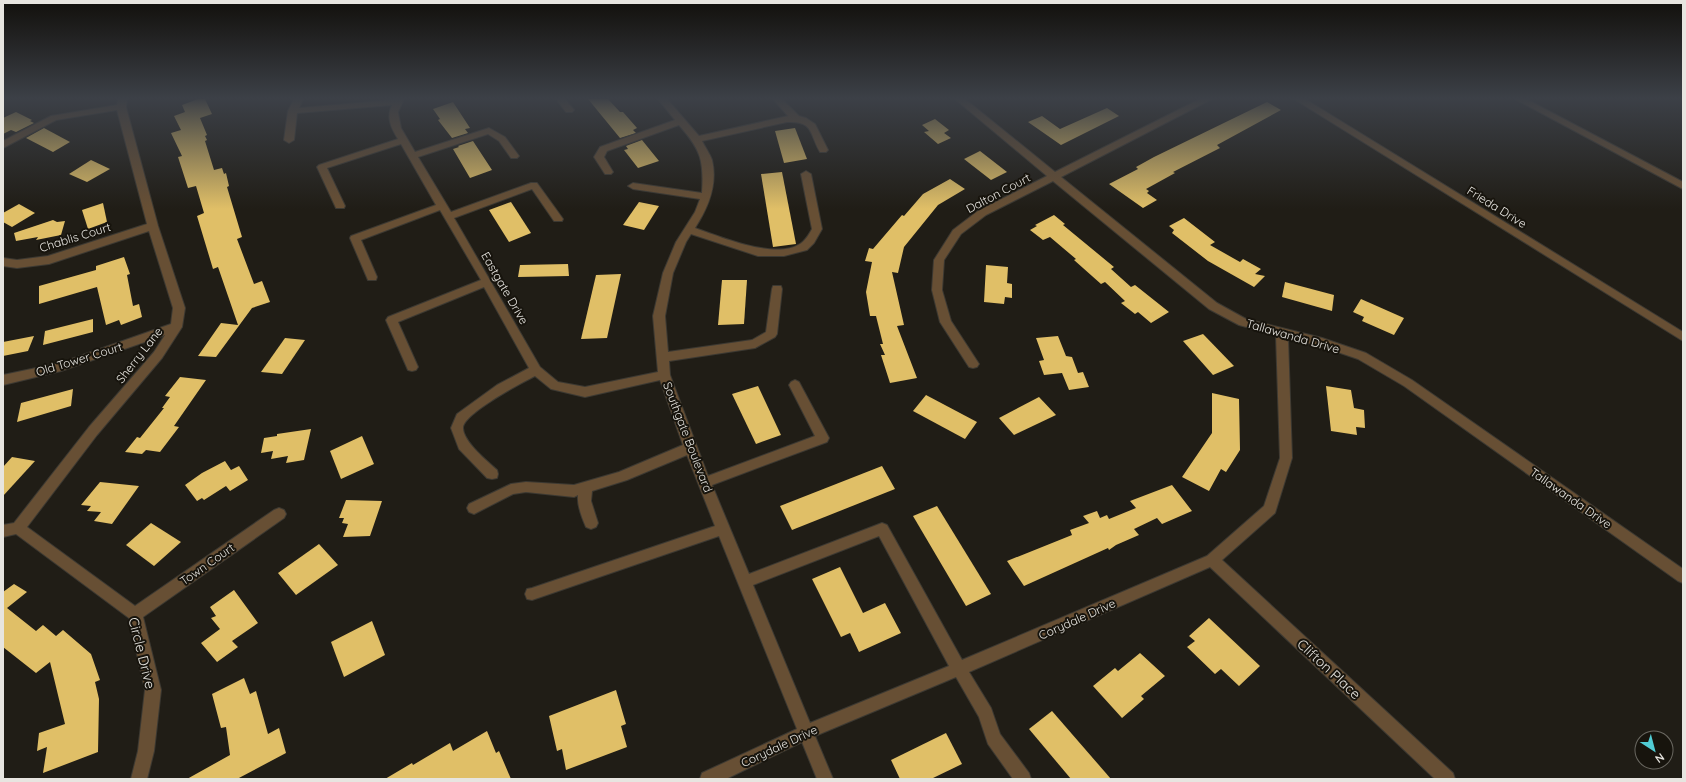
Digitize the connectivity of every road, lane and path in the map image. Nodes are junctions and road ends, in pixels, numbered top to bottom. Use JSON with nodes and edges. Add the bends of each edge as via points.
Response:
{"nodes":[{"id":1,"x":21,"y":135,"type":"edge"},
{"id":2,"x":130,"y":135,"type":"edge"},
{"id":3,"x":290,"y":135,"type":"edge"},
{"id":4,"x":400,"y":135,"type":"edge"},
{"id":5,"x":475,"y":135,"type":"edge"},
{"id":6,"x":496,"y":135,"type":"edge"},
{"id":7,"x":641,"y":135,"type":"edge"},
{"id":8,"x":693,"y":135,"type":"edge"},
{"id":9,"x":717,"y":135,"type":"edge"},
{"id":10,"x":817,"y":135,"type":"edge"},
{"id":11,"x":1004,"y":135,"type":"edge"},
{"id":12,"x":1136,"y":135,"type":"edge"},
{"id":13,"x":1357,"y":135,"type":"edge"},
{"id":14,"x":1588,"y":135,"type":"edge"},
{"id":15,"x":289,"y":140,"type":"dead end"},
{"id":16,"x":403,"y":140,"type":"junction"},
{"id":17,"x":697,"y":140,"type":"junction"},
{"id":18,"x":3,"y":145,"type":"edge"},
{"id":19,"x":823,"y":150,"type":"dead end"},
{"id":20,"x":412,"y":156,"type":"junction"},
{"id":21,"x":514,"y":156,"type":"dead end"},
{"id":22,"x":608,"y":172,"type":"dead end"},
{"id":23,"x":806,"y":174,"type":"dead end"},
{"id":24,"x":1055,"y":177,"type":"junction"},
{"id":25,"x":633,"y":186,"type":"dead end"},
{"id":26,"x":1683,"y":186,"type":"edge"},
{"id":27,"x":705,"y":196,"type":"junction"},
{"id":28,"x":340,"y":206,"type":"dead end"},
{"id":29,"x":442,"y":206,"type":"junction"},
{"id":30,"x":448,"y":217,"type":"junction"},
{"id":31,"x":558,"y":219,"type":"dead end"},
{"id":32,"x":152,"y":226,"type":"junction"},
{"id":33,"x":689,"y":230,"type":"junction"},
{"id":34,"x":3,"y":262,"type":"edge"},
{"id":35,"x":372,"y":277,"type":"dead end"},
{"id":36,"x":487,"y":282,"type":"junction"},
{"id":37,"x":777,"y":289,"type":"dead end"},
{"id":38,"x":176,"y":327,"type":"junction"},
{"id":39,"x":1282,"y":333,"type":"junction"},
{"id":40,"x":1683,"y":337,"type":"edge"},
{"id":41,"x":663,"y":357,"type":"junction"},
{"id":42,"x":973,"y":364,"type":"dead end"},
{"id":43,"x":412,"y":367,"type":"dead end"},
{"id":44,"x":536,"y":370,"type":"junction"},
{"id":45,"x":664,"y":375,"type":"junction"},
{"id":46,"x":3,"y":380,"type":"edge"},
{"id":47,"x":795,"y":385,"type":"dead end"},
{"id":48,"x":690,"y":448,"type":"junction"},
{"id":49,"x":492,"y":474,"type":"dead end"},
{"id":50,"x":704,"y":483,"type":"junction"},
{"id":51,"x":586,"y":488,"type":"junction"},
{"id":52,"x":474,"y":508,"type":"dead end"},
{"id":53,"x":279,"y":514,"type":"dead end"},
{"id":54,"x":591,"y":523,"type":"dead end"},
{"id":55,"x":18,"y":528,"type":"junction"},
{"id":56,"x":723,"y":529,"type":"junction"},
{"id":57,"x":3,"y":530,"type":"edge"},
{"id":58,"x":1212,"y":560,"type":"junction"},
{"id":59,"x":1683,"y":577,"type":"edge"},
{"id":60,"x":745,"y":582,"type":"junction"},
{"id":61,"x":532,"y":594,"type":"dead end"},
{"id":62,"x":135,"y":614,"type":"junction"},
{"id":63,"x":959,"y":669,"type":"junction"},
{"id":64,"x":807,"y":732,"type":"junction"},
{"id":65,"x":139,"y":779,"type":"edge"},
{"id":66,"x":708,"y":779,"type":"edge"},
{"id":67,"x":825,"y":779,"type":"edge"},
{"id":68,"x":1023,"y":779,"type":"edge"},
{"id":69,"x":1447,"y":779,"type":"edge"}],
"edges":[{"from":1,"to":18,"type":"street"},
{"from":2,"to":32,"type":"street","name":"Sherry Lane"},
{"from":3,"to":15,"type":"street"},
{"from":4,"to":16,"type":"street","name":"Eastgate Drive"},
{"from":5,"to":20,"type":"street"},
{"from":6,"to":21,"type":"street","via":[[502,139]]},
{"from":7,"to":22,"type":"street","via":[[603,149],[598,157]]},
{"from":8,"to":17,"type":"street","name":"Southgate Boulevard"},
{"from":9,"to":17,"type":"street"},
{"from":10,"to":19,"type":"street"},
{"from":11,"to":24,"type":"street","name":"Tallawanda Drive"},
{"from":12,"to":24,"type":"street","name":"Dalton Court"},
{"from":13,"to":40,"type":"street","name":"Frieda Drive"},
{"from":14,"to":26,"type":"street"},
{"from":16,"to":20,"type":"street","name":"Eastgate Drive"},
{"from":16,"to":28,"type":"street","via":[[322,167]]},
{"from":17,"to":27,"type":"street","name":"Southgate Boulevard","via":[[707,160]]},
{"from":20,"to":29,"type":"street","name":"Eastgate Drive"},
{"from":23,"to":33,"type":"street","via":[[817,229],[803,247],[784,252],[758,252]]},
{"from":24,"to":39,"type":"street","name":"Tallawanda Drive","via":[[1213,306],[1243,322]]},
{"from":24,"to":42,"type":"street","name":"Dalton Court","via":[[982,213],[957,232],[939,260],[937,290],[946,322]]},
{"from":25,"to":27,"type":"street"},
{"from":27,"to":33,"type":"street","name":"Southgate Boulevard","via":[[700,212]]},
{"from":29,"to":30,"type":"street","name":"Eastgate Drive"},
{"from":29,"to":35,"type":"street","via":[[355,238]]},
{"from":30,"to":31,"type":"street","via":[[534,185]]},
{"from":30,"to":36,"type":"street","name":"Eastgate Drive"},
{"from":32,"to":34,"type":"street","name":"Chablis Court","via":[[49,260],[17,264]]},
{"from":32,"to":38,"type":"street","name":"Sherry Lane","via":[[179,308]]},
{"from":33,"to":41,"type":"street","name":"Southgate Boulevard","via":[[668,273],[659,316]]},
{"from":36,"to":43,"type":"street","via":[[392,320]]},
{"from":36,"to":44,"type":"street","name":"Eastgate Drive"},
{"from":37,"to":41,"type":"street","via":[[771,334],[755,344]]},
{"from":38,"to":46,"type":"street","name":"Old Tower Court","via":[[61,367]]},
{"from":38,"to":55,"type":"street","name":"Sherry Lane","via":[[158,355],[93,431]]},
{"from":39,"to":58,"type":"street","name":"Corydale Drive","via":[[1286,458],[1270,509]]},
{"from":39,"to":59,"type":"street","name":"Tallawanda Drive","via":[[1322,342],[1362,356],[1408,383]]},
{"from":41,"to":45,"type":"street","name":"Southgate Boulevard"},
{"from":44,"to":45,"type":"street","name":"Eastgate Drive","via":[[555,386],[585,392]]},
{"from":44,"to":49,"type":"street","via":[[501,388],[461,417],[457,428],[463,445]]},
{"from":45,"to":48,"type":"street","name":"Southgate Boulevard"},
{"from":47,"to":50,"type":"street","via":[[823,438]]},
{"from":48,"to":50,"type":"street","name":"Southgate Boulevard"},
{"from":48,"to":51,"type":"street"},
{"from":50,"to":56,"type":"street","name":"Southgate Boulevard"},
{"from":51,"to":52,"type":"street","via":[[574,491],[526,487],[511,489]]},
{"from":51,"to":54,"type":"street","via":[[584,501]]},
{"from":53,"to":62,"type":"street","name":"Town Court"},
{"from":55,"to":57,"type":"street"},
{"from":55,"to":62,"type":"street","name":"Circle Drive"},
{"from":56,"to":60,"type":"street","name":"Southgate Boulevard"},
{"from":56,"to":61,"type":"street"},
{"from":58,"to":63,"type":"street","name":"Corydale Drive"},
{"from":58,"to":69,"type":"street","name":"Clifton Place"},
{"from":60,"to":63,"type":"street","via":[[882,529]]},
{"from":60,"to":64,"type":"street","name":"Southgate Boulevard"},
{"from":62,"to":65,"type":"street","name":"Circle Drive","via":[[153,690],[146,751]]},
{"from":63,"to":64,"type":"street","name":"Corydale Drive"},
{"from":63,"to":68,"type":"street","via":[[986,713],[994,738]]},
{"from":64,"to":66,"type":"street","name":"Corydale Drive"},
{"from":64,"to":67,"type":"street","name":"Southgate Boulevard"}]}
